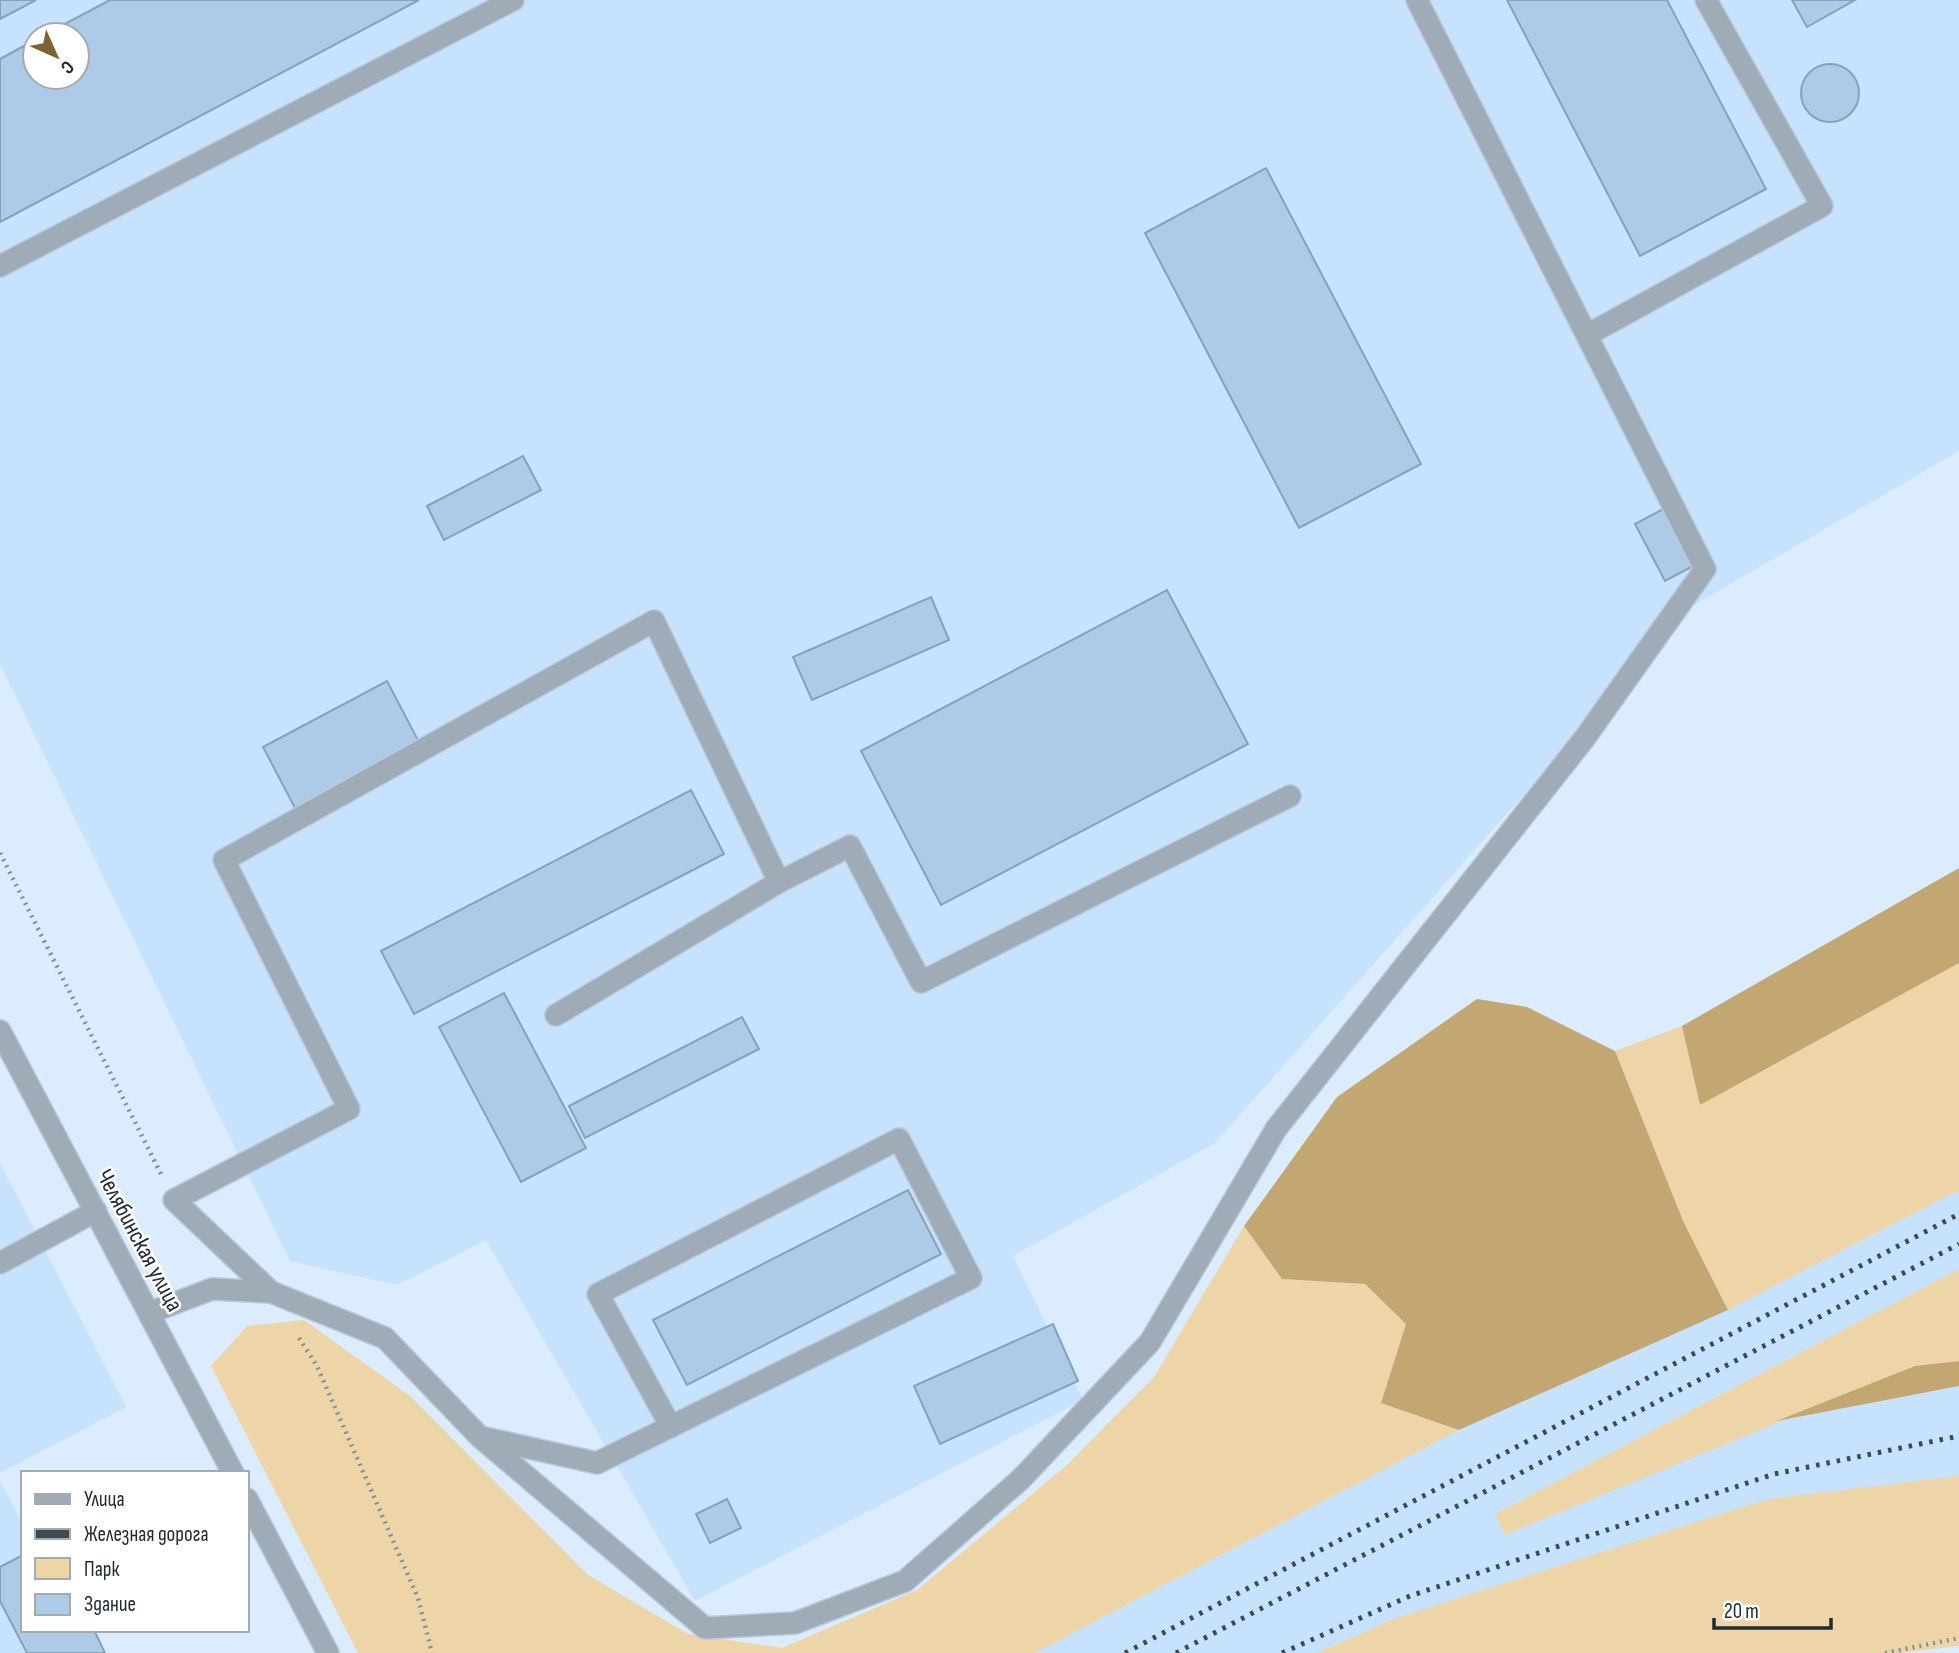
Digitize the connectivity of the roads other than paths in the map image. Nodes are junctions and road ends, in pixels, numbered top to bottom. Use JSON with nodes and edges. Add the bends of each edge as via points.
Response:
{"nodes":[{"id":1,"x":513,"y":0,"type":"edge"},
{"id":2,"x":1418,"y":0,"type":"edge"},
{"id":3,"x":1706,"y":0,"type":"edge"},
{"id":4,"x":0,"y":266,"type":"edge"},
{"id":5,"x":1587,"y":335,"type":"junction"},
{"id":6,"x":1290,"y":796,"type":"dead end"},
{"id":7,"x":779,"y":882,"type":"junction"},
{"id":8,"x":556,"y":1014,"type":"dead end"},
{"id":9,"x":0,"y":1031,"type":"edge"},
{"id":10,"x":96,"y":1211,"type":"junction"},
{"id":11,"x":0,"y":1263,"type":"edge"},
{"id":12,"x":271,"y":1292,"type":"junction"},
{"id":13,"x":149,"y":1313,"type":"junction"},
{"id":14,"x":671,"y":1427,"type":"junction"},
{"id":15,"x":480,"y":1437,"type":"junction"},
{"id":16,"x":232,"y":1471,"type":"edge"},
{"id":17,"x":248,"y":1501,"type":"edge"},
{"id":18,"x":328,"y":1653,"type":"edge"}],
"edges":[{"from":1,"to":4,"type":"street"},
{"from":2,"to":5,"type":"street"},
{"from":3,"to":5,"type":"street","via":[[1822,206]]},
{"from":5,"to":15,"type":"street","via":[[1705,569],[1584,740],[1276,1129],[1150,1342],[1021,1479],[905,1581],[795,1623],[705,1628]]},
{"from":6,"to":7,"type":"street","via":[[921,982],[850,846]]},
{"from":7,"to":8,"type":"street"},
{"from":7,"to":12,"type":"street","via":[[654,621],[224,860],[349,1109],[174,1200]]},
{"from":9,"to":10,"type":"street","name":"Челябинская улица"},
{"from":10,"to":11,"type":"street"},
{"from":10,"to":13,"type":"street","name":"Челябинская улица"},
{"from":12,"to":13,"type":"street","via":[[212,1289]]},
{"from":12,"to":15,"type":"street","via":[[384,1338]]},
{"from":13,"to":16,"type":"street","name":"Челябинская улица"},
{"from":14,"to":14,"type":"street","via":[[971,1278],[899,1139],[598,1294]]},
{"from":14,"to":15,"type":"street","via":[[597,1462]]},
{"from":17,"to":18,"type":"street"}]}
